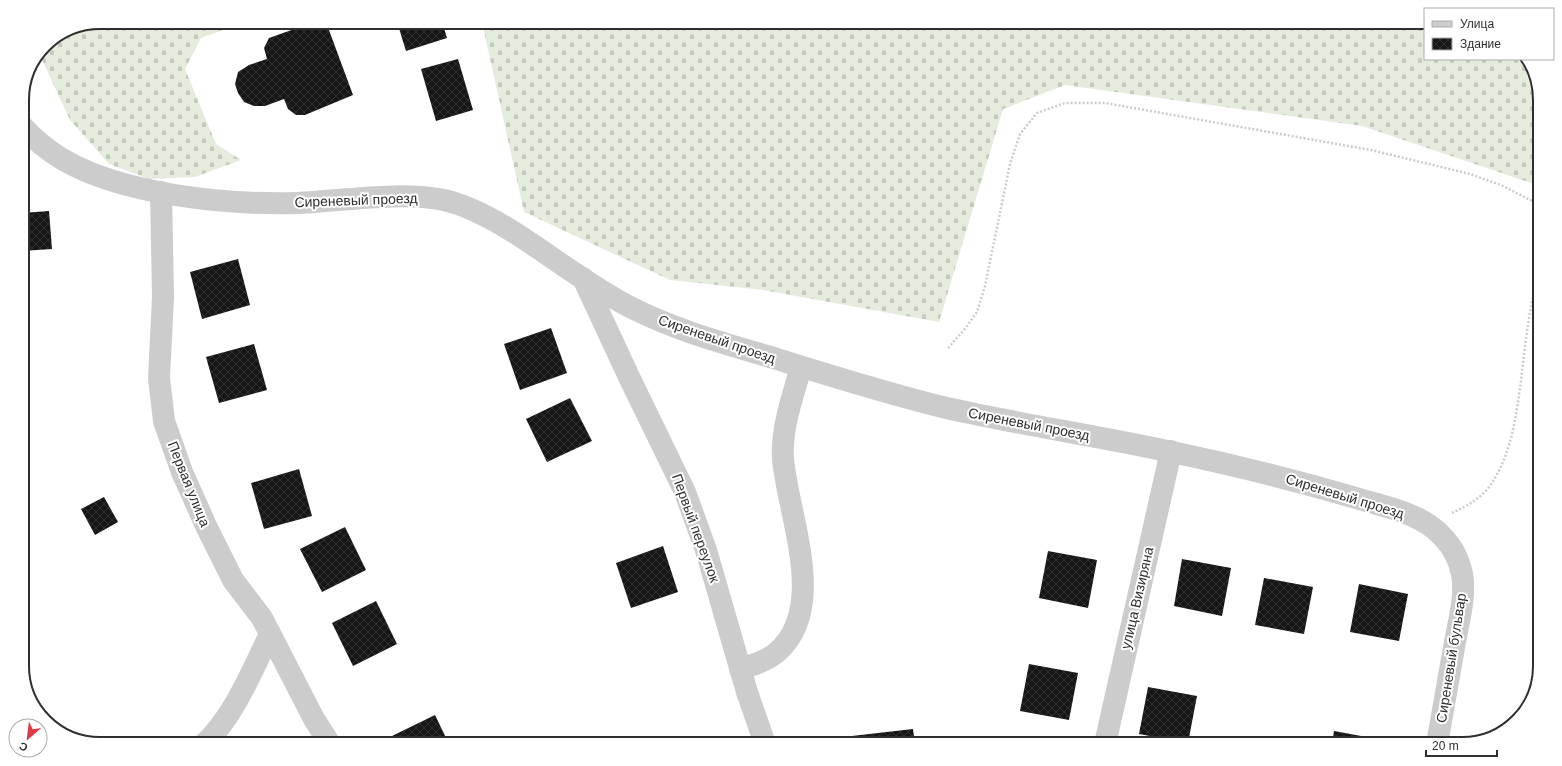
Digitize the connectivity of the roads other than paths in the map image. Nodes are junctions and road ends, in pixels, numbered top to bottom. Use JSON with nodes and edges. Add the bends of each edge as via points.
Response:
{"nodes":[{"id":1,"x":29,"y":134,"type":"edge"},
{"id":2,"x":162,"y":192,"type":"junction"},
{"id":3,"x":583,"y":278,"type":"junction"},
{"id":4,"x":801,"y":367,"type":"junction"},
{"id":5,"x":1171,"y":451,"type":"junction"},
{"id":6,"x":1418,"y":518,"type":"joint"},
{"id":7,"x":270,"y":634,"type":"junction"},
{"id":8,"x":740,"y":669,"type":"junction"},
{"id":9,"x":210,"y":737,"type":"edge"},
{"id":10,"x":326,"y":737,"type":"edge"},
{"id":11,"x":763,"y":737,"type":"edge"},
{"id":12,"x":1106,"y":737,"type":"edge"},
{"id":13,"x":1438,"y":737,"type":"edge"}],
"edges":[{"from":1,"to":2,"type":"street","name":"Сиреневый проезд","via":[[64,160],[94,174],[128,186]]},
{"from":2,"to":3,"type":"street","name":"Сиреневый проезд","via":[[252,203],[399,196],[448,201],[472,209],[498,223]]},
{"from":2,"to":7,"type":"street","name":"Первая улица","via":[[163,297],[159,378],[164,421],[185,479],[207,528],[233,580],[262,618]]},
{"from":3,"to":4,"type":"street","name":"Сиреневый проезд","via":[[627,305],[670,326]]},
{"from":3,"to":8,"type":"street","name":"Первый переулок","via":[[685,492],[706,550]]},
{"from":4,"to":5,"type":"street","name":"Сиреневый проезд","via":[[954,410]]},
{"from":4,"to":8,"type":"street","via":[[784,434],[783,458],[804,586],[803,602],[790,638],[776,653],[759,663]]},
{"from":5,"to":6,"type":"street","name":"Сиреневый проезд","via":[[1316,486]]},
{"from":5,"to":12,"type":"street","name":"улица Визиряна"},
{"from":6,"to":13,"type":"street","name":"Сиреневый бульвар","via":[[1440,534],[1456,555],[1463,578],[1462,606]]},
{"from":7,"to":9,"type":"street","via":[[227,716]]},
{"from":7,"to":10,"type":"street","name":"Первая улица"},
{"from":8,"to":11,"type":"street","name":"Первый переулок"}]}
